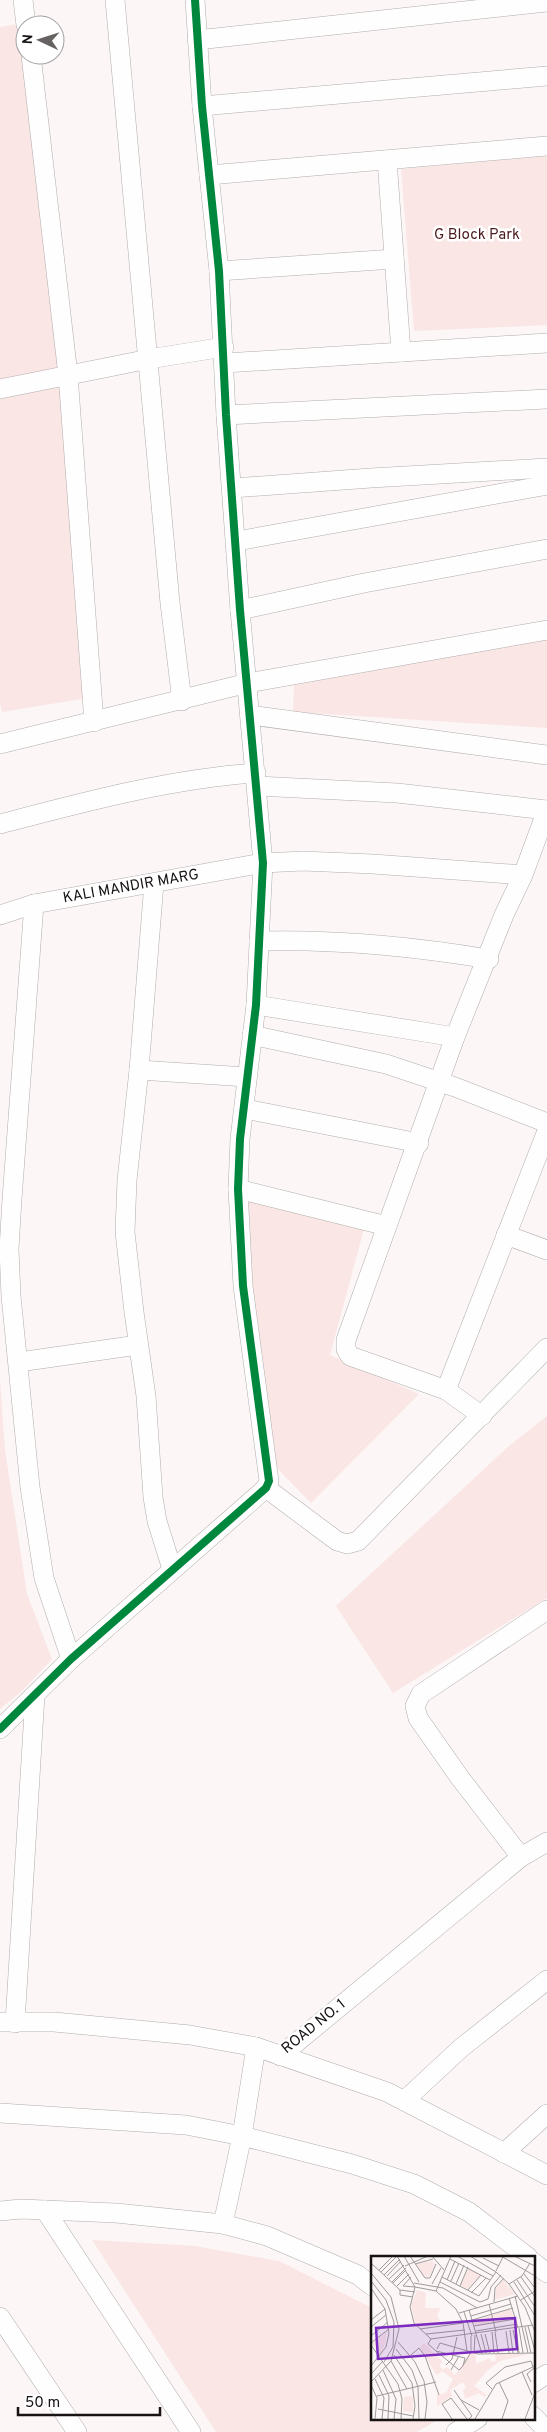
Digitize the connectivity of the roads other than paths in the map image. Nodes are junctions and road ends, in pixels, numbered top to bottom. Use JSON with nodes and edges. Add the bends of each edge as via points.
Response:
{"nodes":[{"id":1,"x":23,"y":0,"type":"edge"},
{"id":2,"x":115,"y":0,"type":"edge"},
{"id":3,"x":195,"y":0,"type":"edge"},
{"id":4,"x":547,"y":2,"type":"edge"},
{"id":5,"x":25,"y":15,"type":"edge"},
{"id":6,"x":197,"y":40,"type":"junction"},
{"id":7,"x":31,"y":65,"type":"edge"},
{"id":8,"x":547,"y":76,"type":"edge"},
{"id":9,"x":202,"y":106,"type":"junction"},
{"id":10,"x":547,"y":146,"type":"edge"},
{"id":11,"x":387,"y":160,"type":"junction"},
{"id":12,"x":209,"y":175,"type":"junction"},
{"id":13,"x":394,"y":259,"type":"junction"},
{"id":14,"x":219,"y":270,"type":"junction"},
{"id":15,"x":547,"y":343,"type":"edge"},
{"id":16,"x":401,"y":352,"type":"junction"},
{"id":17,"x":224,"y":355,"type":"junction"},
{"id":18,"x":149,"y":359,"type":"junction"},
{"id":19,"x":68,"y":376,"type":"junction"},
{"id":20,"x":0,"y":390,"type":"edge"},
{"id":21,"x":547,"y":400,"type":"edge"},
{"id":22,"x":226,"y":415,"type":"junction"},
{"id":23,"x":547,"y":468,"type":"edge"},
{"id":24,"x":547,"y":485,"type":"edge"},
{"id":25,"x":233,"y":488,"type":"junction"},
{"id":26,"x":236,"y":541,"type":"junction"},
{"id":27,"x":547,"y":549,"type":"edge"},
{"id":28,"x":240,"y":610,"type":"junction"},
{"id":29,"x":547,"y":630,"type":"edge"},
{"id":30,"x":248,"y":683,"type":"junction"},
{"id":31,"x":182,"y":700,"type":"junction"},
{"id":32,"x":250,"y":714,"type":"junction"},
{"id":33,"x":94,"y":722,"type":"junction"},
{"id":34,"x":0,"y":744,"type":"edge"},
{"id":35,"x":547,"y":755,"type":"edge"},
{"id":36,"x":256,"y":779,"type":"junction"},
{"id":37,"x":547,"y":810,"type":"edge"},
{"id":38,"x":0,"y":824,"type":"edge"},
{"id":39,"x":263,"y":863,"type":"junction"},
{"id":40,"x":523,"y":875,"type":"junction"},
{"id":41,"x":154,"y":883,"type":"junction"},
{"id":42,"x":34,"y":904,"type":"junction"},
{"id":43,"x":0,"y":915,"type":"edge"},
{"id":44,"x":259,"y":940,"type":"junction"},
{"id":45,"x":489,"y":958,"type":"junction"},
{"id":46,"x":256,"y":1005,"type":"junction"},
{"id":47,"x":252,"y":1035,"type":"junction"},
{"id":48,"x":456,"y":1037,"type":"junction"},
{"id":49,"x":139,"y":1070,"type":"junction"},
{"id":50,"x":247,"y":1077,"type":"junction"},
{"id":51,"x":440,"y":1082,"type":"junction"},
{"id":52,"x":245,"y":1109,"type":"junction"},
{"id":53,"x":547,"y":1123,"type":"edge"},
{"id":54,"x":547,"y":1131,"type":"edge"},
{"id":55,"x":419,"y":1143,"type":"junction"},
{"id":56,"x":238,"y":1189,"type":"junction"},
{"id":57,"x":387,"y":1226,"type":"junction"},
{"id":58,"x":506,"y":1235,"type":"junction"},
{"id":59,"x":547,"y":1250,"type":"edge"},
{"id":60,"x":138,"y":1345,"type":"junction"},
{"id":61,"x":547,"y":1348,"type":"edge"},
{"id":62,"x":19,"y":1362,"type":"junction"},
{"id":63,"x":446,"y":1390,"type":"junction"},
{"id":64,"x":482,"y":1416,"type":"junction"},
{"id":65,"x":266,"y":1488,"type":"junction"},
{"id":66,"x":172,"y":1569,"type":"junction"},
{"id":67,"x":547,"y":1610,"type":"edge"},
{"id":68,"x":71,"y":1659,"type":"junction"},
{"id":69,"x":36,"y":1695,"type":"junction"},
{"id":70,"x":0,"y":1729,"type":"edge"},
{"id":71,"x":547,"y":1842,"type":"edge"},
{"id":72,"x":521,"y":1856,"type":"junction"},
{"id":73,"x":547,"y":1980,"type":"edge"},
{"id":74,"x":8,"y":2023,"type":"edge"},
{"id":75,"x":256,"y":2048,"type":"junction"},
{"id":76,"x":280,"y":2056,"type":"junction"},
{"id":77,"x":404,"y":2101,"type":"junction"},
{"id":78,"x":0,"y":2113,"type":"edge"},
{"id":79,"x":547,"y":2114,"type":"edge"},
{"id":80,"x":242,"y":2136,"type":"junction"},
{"id":81,"x":504,"y":2153,"type":"junction"},
{"id":82,"x":547,"y":2175,"type":"edge"},
{"id":83,"x":45,"y":2210,"type":"junction"},
{"id":84,"x":0,"y":2211,"type":"edge"},
{"id":85,"x":223,"y":2224,"type":"junction"},
{"id":86,"x":527,"y":2256,"type":"edge"},
{"id":87,"x":534,"y":2263,"type":"edge"},
{"id":88,"x":547,"y":2273,"type":"edge"},
{"id":89,"x":371,"y":2285,"type":"edge"},
{"id":90,"x":0,"y":2317,"type":"edge"},
{"id":91,"x":547,"y":2374,"type":"edge"},
{"id":92,"x":534,"y":2382,"type":"edge"},
{"id":93,"x":534,"y":2417,"type":"edge"},
{"id":94,"x":475,"y":2420,"type":"edge"},
{"id":95,"x":547,"y":2431,"type":"edge"},
{"id":96,"x":77,"y":2432,"type":"edge"},
{"id":97,"x":191,"y":2432,"type":"edge"},
{"id":98,"x":456,"y":2432,"type":"edge"}],
"edges":[{"from":1,"to":5,"type":"street"},
{"from":2,"to":18,"type":"street"},
{"from":3,"to":6,"type":"street"},
{"from":4,"to":6,"type":"street"},
{"from":6,"to":9,"type":"street"},
{"from":7,"to":19,"type":"street"},
{"from":8,"to":9,"type":"street"},
{"from":9,"to":12,"type":"street"},
{"from":10,"to":11,"type":"street"},
{"from":11,"to":12,"type":"street"},
{"from":11,"to":13,"type":"street"},
{"from":12,"to":14,"type":"street"},
{"from":13,"to":14,"type":"street"},
{"from":13,"to":16,"type":"street"},
{"from":14,"to":17,"type":"street"},
{"from":15,"to":16,"type":"street"},
{"from":16,"to":17,"type":"street"},
{"from":17,"to":18,"type":"street"},
{"from":17,"to":22,"type":"street"},
{"from":18,"to":19,"type":"street"},
{"from":18,"to":31,"type":"street","via":[[170,603]]},
{"from":19,"to":20,"type":"street"},
{"from":19,"to":33,"type":"street"},
{"from":21,"to":22,"type":"street"},
{"from":22,"to":25,"type":"street"},
{"from":23,"to":25,"type":"street"},
{"from":24,"to":26,"type":"street"},
{"from":25,"to":26,"type":"street"},
{"from":26,"to":28,"type":"street"},
{"from":27,"to":28,"type":"street","via":[[382,579]]},
{"from":28,"to":30,"type":"street"},
{"from":29,"to":30,"type":"street"},
{"from":30,"to":31,"type":"street"},
{"from":30,"to":32,"type":"street"},
{"from":31,"to":33,"type":"street"},
{"from":32,"to":35,"type":"street"},
{"from":32,"to":36,"type":"street"},
{"from":33,"to":34,"type":"street"},
{"from":36,"to":37,"type":"street"},
{"from":36,"to":38,"type":"street","via":[[211,778],[128,793]]},
{"from":36,"to":39,"type":"street"},
{"from":37,"to":40,"type":"street"},
{"from":39,"to":40,"type":"street","name":"KALI MANDIR MARG","via":[[373,864]]},
{"from":39,"to":41,"type":"street","name":"KALI MANDIR MARG"},
{"from":39,"to":44,"type":"street"},
{"from":40,"to":45,"type":"street","via":[[504,914]]},
{"from":41,"to":42,"type":"street","name":"KALI MANDIR MARG"},
{"from":41,"to":49,"type":"street"},
{"from":42,"to":43,"type":"street","name":"KALI MANDIR MARG"},
{"from":42,"to":62,"type":"street","via":[[9,1249]]},
{"from":44,"to":45,"type":"street","via":[[357,941]]},
{"from":44,"to":46,"type":"street"},
{"from":45,"to":48,"type":"street"},
{"from":46,"to":47,"type":"street"},
{"from":46,"to":48,"type":"street"},
{"from":47,"to":50,"type":"street"},
{"from":47,"to":51,"type":"street","via":[[386,1064]]},
{"from":48,"to":51,"type":"street"},
{"from":49,"to":50,"type":"street"},
{"from":49,"to":60,"type":"street","via":[[125,1232]]},
{"from":50,"to":52,"type":"street"},
{"from":51,"to":53,"type":"street"},
{"from":51,"to":55,"type":"street"},
{"from":52,"to":55,"type":"street"},
{"from":52,"to":56,"type":"street"},
{"from":54,"to":58,"type":"street"},
{"from":55,"to":57,"type":"street"},
{"from":56,"to":57,"type":"street"},
{"from":56,"to":65,"type":"street","via":[[243,1286],[270,1474]]},
{"from":57,"to":63,"type":"street","via":[[346,1340],[346,1349],[350,1356]]},
{"from":58,"to":59,"type":"street"},
{"from":58,"to":63,"type":"street"},
{"from":60,"to":62,"type":"street"},
{"from":60,"to":66,"type":"street","via":[[146,1396],[153,1497]]},
{"from":61,"to":64,"type":"street"},
{"from":62,"to":68,"type":"street","via":[[30,1487],[44,1578]]},
{"from":63,"to":64,"type":"street"},
{"from":64,"to":65,"type":"street","via":[[358,1541],[347,1544],[337,1541]]},
{"from":65,"to":66,"type":"street"},
{"from":66,"to":68,"type":"street"},
{"from":67,"to":72,"type":"street","via":[[421,1694],[415,1706],[418,1718],[460,1778]]},
{"from":68,"to":69,"type":"street"},
{"from":69,"to":70,"type":"street"},
{"from":69,"to":74,"type":"street"},
{"from":71,"to":72,"type":"street","name":"ROAD NO. 1"},
{"from":72,"to":76,"type":"street","name":"ROAD NO. 1"},
{"from":73,"to":77,"type":"street","via":[[461,2048]]},
{"from":74,"to":75,"type":"street","name":"ROAD NO. 1","via":[[54,2022],[190,2035]]},
{"from":75,"to":76,"type":"street","name":"ROAD NO. 1"},
{"from":75,"to":80,"type":"street"},
{"from":76,"to":77,"type":"street","via":[[387,2092]]},
{"from":77,"to":81,"type":"street"},
{"from":78,"to":80,"type":"street","via":[[186,2125]]},
{"from":79,"to":81,"type":"street"},
{"from":80,"to":85,"type":"street"},
{"from":80,"to":86,"type":"street","via":[[352,2164],[414,2184],[469,2212]]},
{"from":81,"to":82,"type":"street"},
{"from":83,"to":84,"type":"street"},
{"from":83,"to":85,"type":"street","via":[[116,2213]]},
{"from":83,"to":97,"type":"street"},
{"from":85,"to":89,"type":"street","via":[[267,2236],[358,2276]]},
{"from":87,"to":88,"type":"street"},
{"from":90,"to":96,"type":"street"},
{"from":91,"to":92,"type":"street"},
{"from":93,"to":95,"type":"street"},
{"from":94,"to":98,"type":"street"}]}
